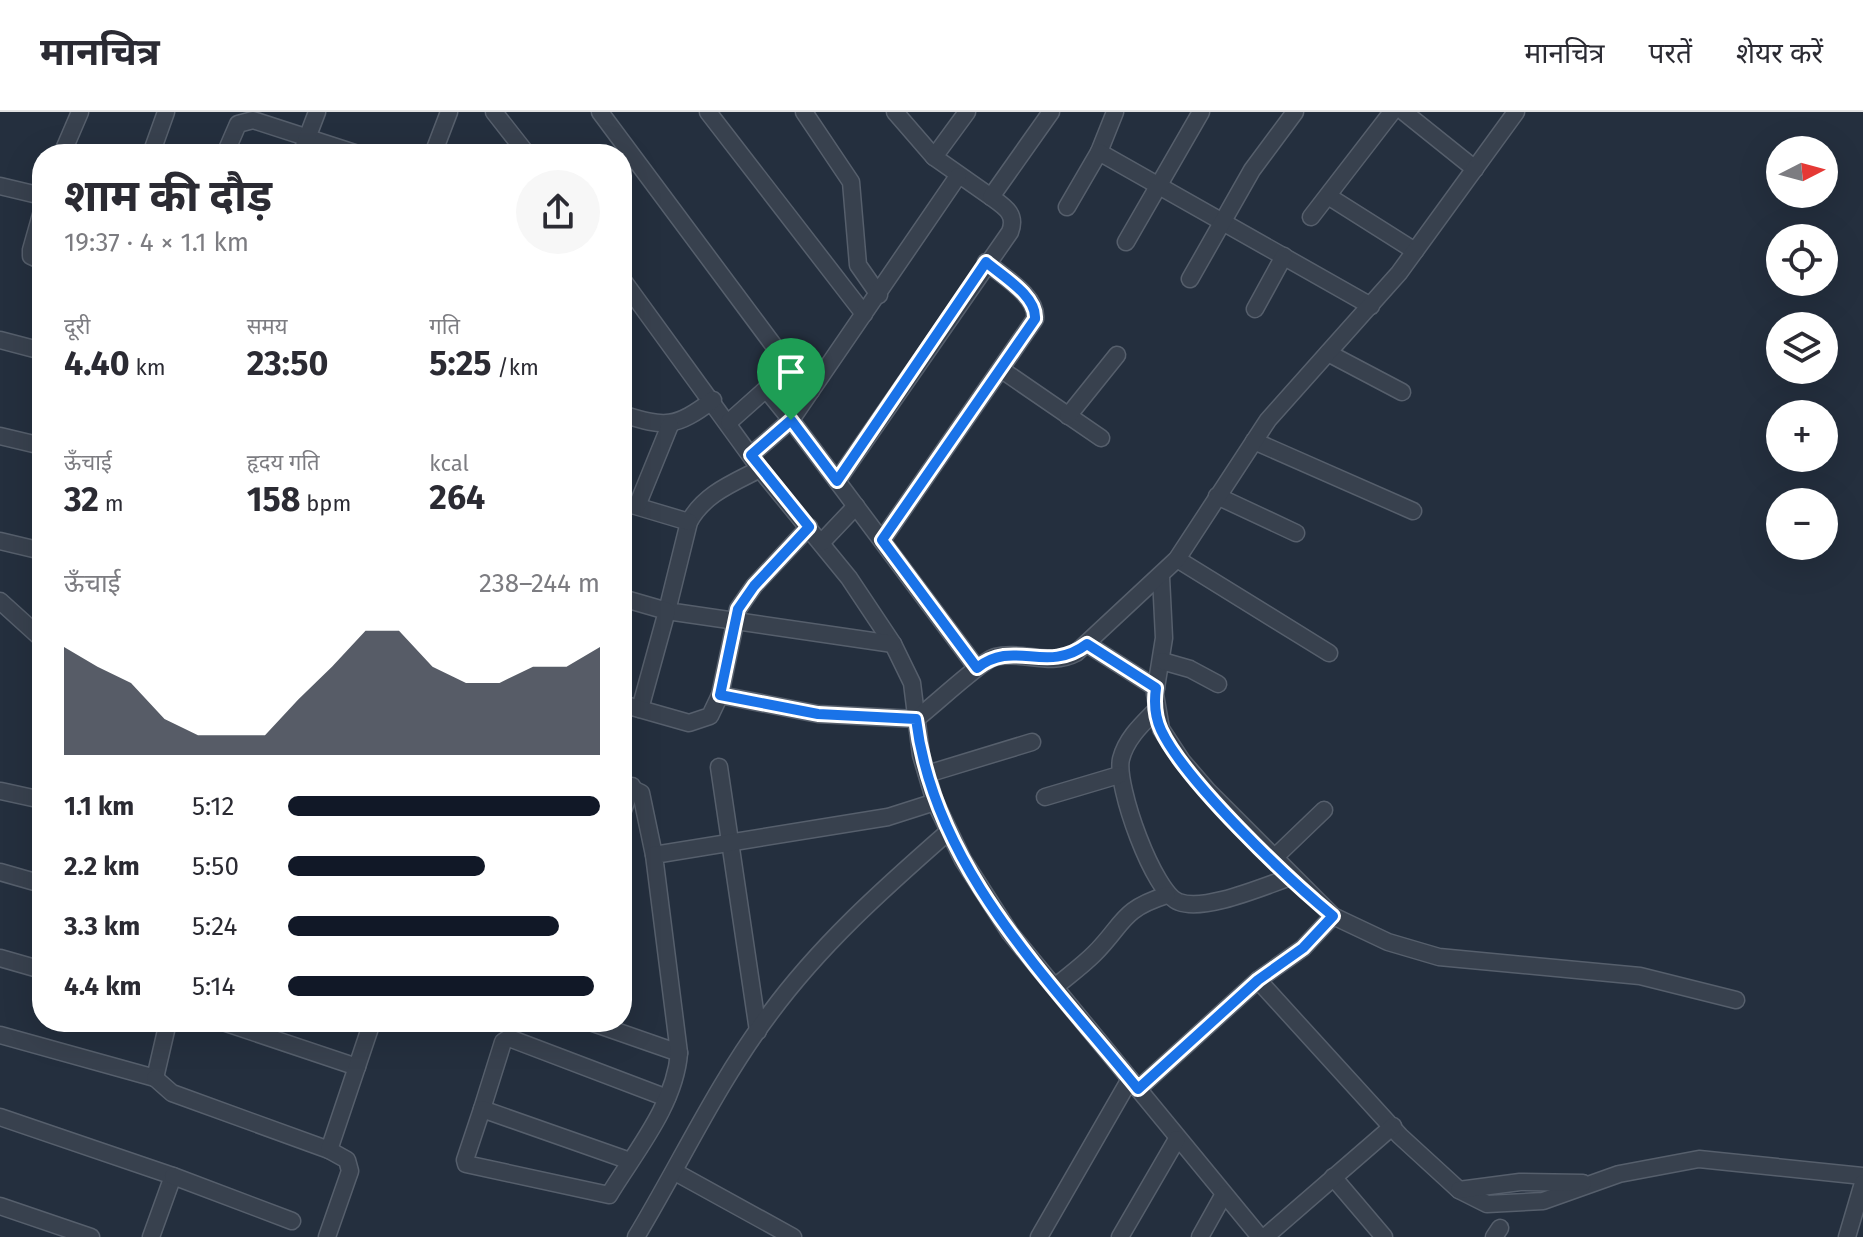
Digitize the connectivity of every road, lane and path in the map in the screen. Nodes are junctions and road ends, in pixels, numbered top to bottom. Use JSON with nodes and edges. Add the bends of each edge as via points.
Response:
{"nodes":[{"id":1,"x":80,"y":112,"type":"edge"},
{"id":2,"x":166,"y":112,"type":"edge"},
{"id":3,"x":317,"y":112,"type":"edge"},
{"id":4,"x":449,"y":112,"type":"edge"},
{"id":5,"x":494,"y":112,"type":"edge"},
{"id":6,"x":600,"y":112,"type":"edge"},
{"id":7,"x":708,"y":112,"type":"edge"},
{"id":8,"x":804,"y":112,"type":"edge"},
{"id":9,"x":895,"y":112,"type":"edge"},
{"id":10,"x":967,"y":112,"type":"edge"},
{"id":11,"x":1051,"y":112,"type":"edge"},
{"id":12,"x":1115,"y":112,"type":"edge"},
{"id":13,"x":1201,"y":112,"type":"edge"},
{"id":14,"x":1295,"y":112,"type":"edge"},
{"id":15,"x":1392,"y":112,"type":"edge"},
{"id":16,"x":1404,"y":112,"type":"edge"},
{"id":17,"x":1493,"y":112,"type":"edge"},
{"id":18,"x":241,"y":118,"type":"edge"},
{"id":19,"x":1512,"y":118,"type":"edge"},
{"id":20,"x":307,"y":136,"type":"junction"},
{"id":21,"x":66,"y":144,"type":"edge"},
{"id":22,"x":155,"y":144,"type":"edge"},
{"id":23,"x":229,"y":144,"type":"edge"},
{"id":24,"x":304,"y":144,"type":"edge"},
{"id":25,"x":330,"y":144,"type":"edge"},
{"id":26,"x":437,"y":144,"type":"edge"},
{"id":27,"x":516,"y":144,"type":"edge"},
{"id":28,"x":624,"y":144,"type":"edge"},
{"id":29,"x":1099,"y":152,"type":"junction"},
{"id":30,"x":632,"y":155,"type":"edge"},
{"id":31,"x":934,"y":157,"type":"junction"},
{"id":32,"x":1475,"y":169,"type":"junction"},
{"id":33,"x":958,"y":176,"type":"junction"},
{"id":34,"x":1162,"y":185,"type":"junction"},
{"id":35,"x":0,"y":186,"type":"edge"},
{"id":36,"x":32,"y":194,"type":"edge"},
{"id":37,"x":1328,"y":196,"type":"junction"},
{"id":38,"x":991,"y":197,"type":"junction"},
{"id":39,"x":1067,"y":207,"type":"dead end"},
{"id":40,"x":1311,"y":217,"type":"dead end"},
{"id":41,"x":1222,"y":220,"type":"junction"},
{"id":42,"x":1126,"y":242,"type":"dead end"},
{"id":43,"x":1415,"y":251,"type":"junction"},
{"id":44,"x":1284,"y":256,"type":"junction"},
{"id":45,"x":986,"y":262,"type":"junction"},
{"id":46,"x":1190,"y":279,"type":"dead end"},
{"id":47,"x":632,"y":292,"type":"edge"},
{"id":48,"x":879,"y":295,"type":"junction"},
{"id":49,"x":1371,"y":306,"type":"junction"},
{"id":50,"x":1255,"y":309,"type":"dead end"},
{"id":51,"x":864,"y":314,"type":"junction"},
{"id":52,"x":0,"y":340,"type":"edge"},
{"id":53,"x":32,"y":348,"type":"edge"},
{"id":54,"x":1328,"y":353,"type":"junction"},
{"id":55,"x":1117,"y":355,"type":"dead end"},
{"id":56,"x":783,"y":358,"type":"junction"},
{"id":57,"x":1002,"y":370,"type":"junction"},
{"id":58,"x":766,"y":389,"type":"junction"},
{"id":59,"x":811,"y":391,"type":"junction"},
{"id":60,"x":1402,"y":392,"type":"dead end"},
{"id":61,"x":713,"y":400,"type":"junction"},
{"id":62,"x":632,"y":416,"type":"edge"},
{"id":63,"x":1068,"y":416,"type":"junction"},
{"id":64,"x":791,"y":420,"type":"junction"},
{"id":65,"x":729,"y":422,"type":"junction"},
{"id":66,"x":670,"y":425,"type":"junction"},
{"id":67,"x":0,"y":436,"type":"edge"},
{"id":68,"x":1101,"y":438,"type":"dead end"},
{"id":69,"x":1254,"y":441,"type":"junction"},
{"id":70,"x":32,"y":444,"type":"edge"},
{"id":71,"x":756,"y":462,"type":"junction"},
{"id":72,"x":837,"y":481,"type":"junction"},
{"id":73,"x":1217,"y":496,"type":"junction"},
{"id":74,"x":632,"y":500,"type":"edge"},
{"id":75,"x":632,"y":505,"type":"edge"},
{"id":76,"x":856,"y":506,"type":"junction"},
{"id":77,"x":1413,"y":511,"type":"dead end"},
{"id":78,"x":689,"y":522,"type":"junction"},
{"id":79,"x":809,"y":527,"type":"junction"},
{"id":80,"x":1296,"y":533,"type":"dead end"},
{"id":81,"x":882,"y":540,"type":"junction"},
{"id":82,"x":0,"y":541,"type":"edge"},
{"id":83,"x":821,"y":543,"type":"junction"},
{"id":84,"x":32,"y":549,"type":"edge"},
{"id":85,"x":1177,"y":559,"type":"junction"},
{"id":86,"x":1161,"y":577,"type":"junction"},
{"id":87,"x":0,"y":601,"type":"edge"},
{"id":88,"x":632,"y":601,"type":"edge"},
{"id":89,"x":667,"y":611,"type":"junction"},
{"id":90,"x":735,"y":621,"type":"junction"},
{"id":91,"x":32,"y":630,"type":"edge"},
{"id":92,"x":893,"y":644,"type":"junction"},
{"id":93,"x":1087,"y":644,"type":"junction"},
{"id":94,"x":1329,"y":653,"type":"dead end"},
{"id":95,"x":1162,"y":661,"type":"junction"},
{"id":96,"x":977,"y":668,"type":"junction"},
{"id":97,"x":1218,"y":684,"type":"dead end"},
{"id":98,"x":1156,"y":688,"type":"junction"},
{"id":99,"x":720,"y":695,"type":"junction"},
{"id":100,"x":632,"y":707,"type":"edge"},
{"id":101,"x":640,"y":709,"type":"junction"},
{"id":102,"x":1156,"y":710,"type":"junction"},
{"id":103,"x":916,"y":719,"type":"junction"},
{"id":104,"x":1032,"y":742,"type":"dead end"},
{"id":105,"x":719,"y":767,"type":"dead end"},
{"id":106,"x":927,"y":774,"type":"junction"},
{"id":107,"x":1119,"y":775,"type":"junction"},
{"id":108,"x":632,"y":788,"type":"edge"},
{"id":109,"x":1,"y":791,"type":"edge"},
{"id":110,"x":1045,"y":797,"type":"dead end"},
{"id":111,"x":32,"y":798,"type":"edge"},
{"id":112,"x":935,"y":802,"type":"junction"},
{"id":113,"x":1324,"y":810,"type":"dead end"},
{"id":114,"x":948,"y":832,"type":"junction"},
{"id":115,"x":732,"y":843,"type":"junction"},
{"id":116,"x":654,"y":855,"type":"junction"},
{"id":117,"x":1273,"y":859,"type":"junction"},
{"id":118,"x":0,"y":872,"type":"edge"},
{"id":119,"x":1291,"y":877,"type":"junction"},
{"id":120,"x":32,"y":881,"type":"edge"},
{"id":121,"x":1167,"y":895,"type":"junction"},
{"id":122,"x":1333,"y":916,"type":"junction"},
{"id":123,"x":0,"y":958,"type":"edge"},
{"id":124,"x":32,"y":967,"type":"edge"},
{"id":125,"x":1258,"y":980,"type":"junction"},
{"id":126,"x":1055,"y":987,"type":"junction"},
{"id":127,"x":1736,"y":1000,"type":"dead end"},
{"id":128,"x":758,"y":1031,"type":"junction"},
{"id":129,"x":166,"y":1032,"type":"edge"},
{"id":130,"x":253,"y":1032,"type":"edge"},
{"id":131,"x":369,"y":1032,"type":"edge"},
{"id":132,"x":619,"y":1032,"type":"edge"},
{"id":133,"x":0,"y":1035,"type":"edge"},
{"id":134,"x":679,"y":1053,"type":"junction"},
{"id":135,"x":357,"y":1067,"type":"junction"},
{"id":136,"x":155,"y":1078,"type":"junction"},
{"id":137,"x":1134,"y":1084,"type":"junction"},
{"id":138,"x":667,"y":1098,"type":"junction"},
{"id":139,"x":482,"y":1109,"type":"junction"},
{"id":140,"x":0,"y":1117,"type":"edge"},
{"id":141,"x":1393,"y":1126,"type":"junction"},
{"id":142,"x":1177,"y":1139,"type":"junction"},
{"id":143,"x":329,"y":1150,"type":"junction"},
{"id":144,"x":630,"y":1161,"type":"junction"},
{"id":145,"x":675,"y":1172,"type":"junction"},
{"id":146,"x":173,"y":1176,"type":"junction"},
{"id":147,"x":1863,"y":1176,"type":"edge"},
{"id":148,"x":1333,"y":1177,"type":"junction"},
{"id":149,"x":1863,"y":1183,"type":"edge"},
{"id":150,"x":1224,"y":1194,"type":"junction"},
{"id":151,"x":0,"y":1206,"type":"edge"},
{"id":152,"x":292,"y":1221,"type":"dead end"},
{"id":153,"x":91,"y":1237,"type":"edge"},
{"id":154,"x":151,"y":1237,"type":"edge"},
{"id":155,"x":327,"y":1237,"type":"edge"},
{"id":156,"x":636,"y":1237,"type":"edge"},
{"id":157,"x":793,"y":1237,"type":"edge"},
{"id":158,"x":1039,"y":1237,"type":"edge"},
{"id":159,"x":1120,"y":1237,"type":"edge"},
{"id":160,"x":1200,"y":1237,"type":"edge"},
{"id":161,"x":1262,"y":1237,"type":"edge"},
{"id":162,"x":1384,"y":1237,"type":"edge"},
{"id":163,"x":1847,"y":1237,"type":"edge"}],
"edges":[{"from":1,"to":21,"type":"street"},
{"from":2,"to":22,"type":"street"},
{"from":3,"to":20,"type":"street"},
{"from":4,"to":26,"type":"street"},
{"from":5,"to":27,"type":"street"},
{"from":6,"to":28,"type":"street"},
{"from":7,"to":51,"type":"street"},
{"from":8,"to":48,"type":"street","via":[[851,182],[858,265]]},
{"from":9,"to":31,"type":"street"},
{"from":10,"to":31,"type":"street"},
{"from":11,"to":38,"type":"street"},
{"from":12,"to":29,"type":"street"},
{"from":13,"to":34,"type":"street"},
{"from":14,"to":41,"type":"street"},
{"from":15,"to":37,"type":"street"},
{"from":16,"to":32,"type":"street"},
{"from":17,"to":19,"type":"street"},
{"from":18,"to":20,"type":"street"},
{"from":18,"to":23,"type":"street"},
{"from":19,"to":32,"type":"street"},
{"from":20,"to":24,"type":"street"},
{"from":20,"to":25,"type":"street"},
{"from":29,"to":34,"type":"street"},
{"from":29,"to":39,"type":"street"},
{"from":30,"to":56,"type":"street"},
{"from":31,"to":33,"type":"street"},
{"from":32,"to":43,"type":"street"},
{"from":33,"to":38,"type":"street"},
{"from":33,"to":48,"type":"street"},
{"from":34,"to":41,"type":"street"},
{"from":34,"to":42,"type":"street"},
{"from":35,"to":36,"type":"street"},
{"from":37,"to":40,"type":"street"},
{"from":37,"to":43,"type":"street"},
{"from":38,"to":45,"type":"street","via":[[1014,222]]},
{"from":41,"to":44,"type":"street"},
{"from":41,"to":46,"type":"street"},
{"from":43,"to":49,"type":"street"},
{"from":44,"to":49,"type":"street"},
{"from":44,"to":50,"type":"street"},
{"from":45,"to":57,"type":"street","via":[[1027,297],[1036,313]]},
{"from":45,"to":72,"type":"street"},
{"from":47,"to":61,"type":"street"},
{"from":48,"to":51,"type":"street"},
{"from":49,"to":54,"type":"street"},
{"from":51,"to":59,"type":"street"},
{"from":52,"to":53,"type":"street"},
{"from":54,"to":60,"type":"street"},
{"from":54,"to":69,"type":"street"},
{"from":55,"to":63,"type":"street"},
{"from":56,"to":58,"type":"street"},
{"from":56,"to":59,"type":"street"},
{"from":57,"to":63,"type":"street"},
{"from":57,"to":81,"type":"street"},
{"from":58,"to":64,"type":"street"},
{"from":58,"to":65,"type":"street"},
{"from":59,"to":64,"type":"street"},
{"from":61,"to":65,"type":"street"},
{"from":61,"to":66,"type":"street"},
{"from":62,"to":66,"type":"street"},
{"from":63,"to":68,"type":"street"},
{"from":64,"to":71,"type":"street"},
{"from":64,"to":72,"type":"street"},
{"from":65,"to":71,"type":"street"},
{"from":66,"to":74,"type":"street"},
{"from":67,"to":70,"type":"street"},
{"from":69,"to":73,"type":"street"},
{"from":69,"to":77,"type":"street"},
{"from":71,"to":78,"type":"street","via":[[704,500]]},
{"from":71,"to":79,"type":"street"},
{"from":72,"to":76,"type":"street"},
{"from":73,"to":80,"type":"street"},
{"from":73,"to":85,"type":"street"},
{"from":75,"to":78,"type":"street"},
{"from":76,"to":81,"type":"street"},
{"from":76,"to":83,"type":"street"},
{"from":78,"to":89,"type":"street"},
{"from":79,"to":83,"type":"street"},
{"from":79,"to":90,"type":"street","via":[[754,586]]},
{"from":81,"to":96,"type":"street"},
{"from":82,"to":84,"type":"street"},
{"from":83,"to":92,"type":"street"},
{"from":85,"to":86,"type":"street"},
{"from":85,"to":94,"type":"street"},
{"from":86,"to":93,"type":"street"},
{"from":86,"to":95,"type":"street"},
{"from":87,"to":91,"type":"street"},
{"from":88,"to":89,"type":"street"},
{"from":89,"to":90,"type":"street"},
{"from":89,"to":101,"type":"street"},
{"from":90,"to":92,"type":"street"},
{"from":90,"to":99,"type":"street"},
{"from":92,"to":103,"type":"street","via":[[912,683]]},
{"from":93,"to":96,"type":"street","via":[[1067,657],[999,656]]},
{"from":93,"to":98,"type":"street"},
{"from":95,"to":97,"type":"street"},
{"from":95,"to":98,"type":"street"},
{"from":96,"to":103,"type":"street"},
{"from":98,"to":102,"type":"street"},
{"from":99,"to":101,"type":"street","via":[[702,721],[689,723]]},
{"from":99,"to":103,"type":"street","via":[[818,714]]},
{"from":100,"to":101,"type":"street"},
{"from":102,"to":107,"type":"street","via":[[1129,739]]},
{"from":102,"to":117,"type":"street","via":[[1161,729],[1182,761]]},
{"from":103,"to":106,"type":"street"},
{"from":104,"to":106,"type":"street"},
{"from":105,"to":115,"type":"street"},
{"from":106,"to":112,"type":"street"},
{"from":107,"to":110,"type":"street"},
{"from":107,"to":121,"type":"street"},
{"from":108,"to":116,"type":"street","via":[[641,793]]},
{"from":109,"to":111,"type":"street"},
{"from":112,"to":114,"type":"street"},
{"from":112,"to":115,"type":"street","via":[[888,817]]},
{"from":113,"to":117,"type":"street"},
{"from":114,"to":126,"type":"street","via":[[1010,933]]},
{"from":114,"to":128,"type":"street","via":[[822,949]]},
{"from":115,"to":116,"type":"street"},
{"from":115,"to":128,"type":"street"},
{"from":116,"to":134,"type":"street"},
{"from":117,"to":119,"type":"street"},
{"from":118,"to":120,"type":"street"},
{"from":119,"to":121,"type":"street","via":[[1199,905]]},
{"from":119,"to":122,"type":"street"},
{"from":121,"to":126,"type":"street","via":[[1122,916],[1092,955]]},
{"from":122,"to":125,"type":"street","via":[[1303,948]]},
{"from":122,"to":127,"type":"street","via":[[1388,942],[1439,957],[1628,974]]},
{"from":123,"to":124,"type":"street"},
{"from":125,"to":137,"type":"street"},
{"from":125,"to":141,"type":"street"},
{"from":126,"to":137,"type":"street"},
{"from":128,"to":145,"type":"street"},
{"from":129,"to":136,"type":"street"},
{"from":130,"to":135,"type":"street"},
{"from":131,"to":135,"type":"street"},
{"from":132,"to":134,"type":"street"},
{"from":133,"to":136,"type":"street"},
{"from":134,"to":138,"type":"street"},
{"from":135,"to":143,"type":"street"},
{"from":136,"to":143,"type":"street","via":[[172,1093]]},
{"from":137,"to":142,"type":"street"},
{"from":137,"to":158,"type":"street"},
{"from":138,"to":139,"type":"street","via":[[509,1038],[503,1042]]},
{"from":138,"to":144,"type":"street"},
{"from":139,"to":144,"type":"street"},
{"from":139,"to":144,"type":"street","via":[[466,1164],[603,1197]]},
{"from":140,"to":146,"type":"street"},
{"from":141,"to":147,"type":"street","via":[[1459,1190],[1512,1182],[1588,1184],[1699,1159]]},
{"from":141,"to":148,"type":"street"},
{"from":142,"to":150,"type":"street"},
{"from":142,"to":159,"type":"street"},
{"from":143,"to":155,"type":"street","via":[[347,1160],[350,1171]]},
{"from":145,"to":156,"type":"street"},
{"from":145,"to":157,"type":"street"},
{"from":146,"to":152,"type":"street"},
{"from":146,"to":154,"type":"street"},
{"from":148,"to":161,"type":"street"},
{"from":148,"to":162,"type":"street"},
{"from":149,"to":163,"type":"street"},
{"from":150,"to":160,"type":"street"},
{"from":150,"to":161,"type":"street"},
{"from":151,"to":153,"type":"street"}]}
